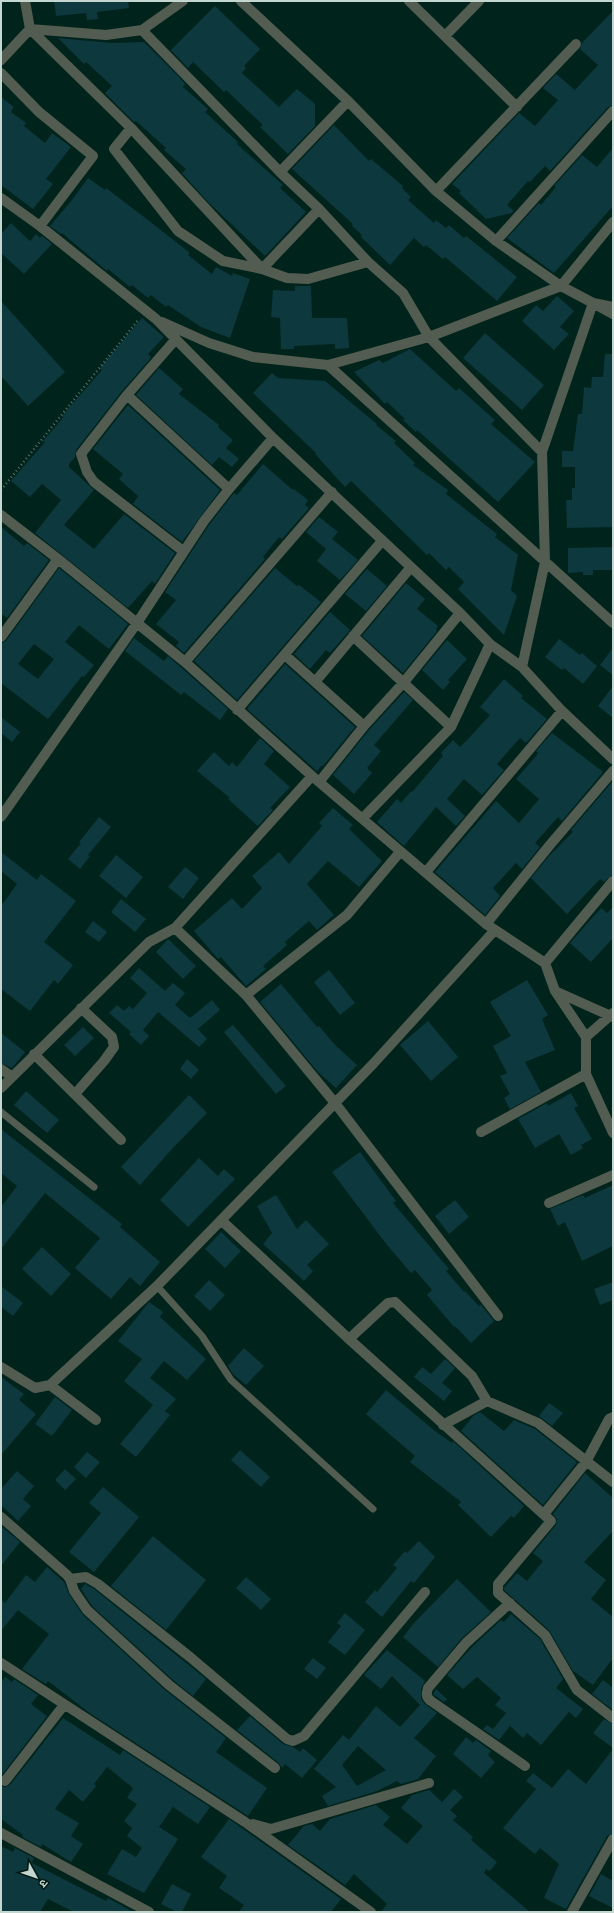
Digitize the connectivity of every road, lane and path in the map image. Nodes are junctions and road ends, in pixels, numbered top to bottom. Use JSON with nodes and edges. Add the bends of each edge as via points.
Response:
{"nodes":[{"id":1,"x":25,"y":1,"type":"edge"},
{"id":2,"x":183,"y":1,"type":"edge"},
{"id":3,"x":241,"y":1,"type":"edge"},
{"id":4,"x":409,"y":1,"type":"edge"},
{"id":5,"x":479,"y":1,"type":"edge"},
{"id":6,"x":30,"y":29,"type":"junction"},
{"id":7,"x":142,"y":30,"type":"junction"},
{"id":8,"x":445,"y":36,"type":"junction"},
{"id":9,"x":576,"y":44,"type":"dead end"},
{"id":10,"x":1,"y":60,"type":"edge"},
{"id":11,"x":1,"y":73,"type":"edge"},
{"id":12,"x":348,"y":101,"type":"junction"},
{"id":13,"x":518,"y":107,"type":"junction"},
{"id":14,"x":613,"y":111,"type":"edge"},
{"id":15,"x":131,"y":128,"type":"junction"},
{"id":16,"x":280,"y":172,"type":"junction"},
{"id":17,"x":436,"y":191,"type":"junction"},
{"id":18,"x":1,"y":198,"type":"edge"},
{"id":19,"x":319,"y":209,"type":"junction"},
{"id":20,"x":613,"y":222,"type":"edge"},
{"id":21,"x":40,"y":226,"type":"junction"},
{"id":22,"x":496,"y":241,"type":"junction"},
{"id":23,"x":368,"y":262,"type":"junction"},
{"id":24,"x":262,"y":268,"type":"junction"},
{"id":25,"x":561,"y":286,"type":"junction"},
{"id":26,"x":592,"y":303,"type":"junction"},
{"id":27,"x":613,"y":307,"type":"edge"},
{"id":28,"x":146,"y":311,"type":"junction"},
{"id":29,"x":613,"y":314,"type":"edge"},
{"id":30,"x":156,"y":319,"type":"junction"},
{"id":31,"x":429,"y":336,"type":"junction"},
{"id":32,"x":176,"y":339,"type":"junction"},
{"id":33,"x":328,"y":366,"type":"junction"},
{"id":34,"x":127,"y":395,"type":"junction"},
{"id":35,"x":273,"y":438,"type":"junction"},
{"id":36,"x":542,"y":452,"type":"junction"},
{"id":37,"x":229,"y":489,"type":"junction"},
{"id":38,"x":1,"y":490,"type":"edge"},
{"id":39,"x":332,"y":492,"type":"junction"},
{"id":40,"x":1,"y":515,"type":"edge"},
{"id":41,"x":382,"y":541,"type":"junction"},
{"id":42,"x":183,"y":551,"type":"junction"},
{"id":43,"x":58,"y":559,"type":"junction"},
{"id":44,"x":545,"y":562,"type":"junction"},
{"id":45,"x":411,"y":567,"type":"junction"},
{"id":46,"x":460,"y":613,"type":"junction"},
{"id":47,"x":137,"y":623,"type":"junction"},
{"id":48,"x":613,"y":623,"type":"edge"},
{"id":49,"x":4,"y":624,"type":"edge"},
{"id":50,"x":353,"y":636,"type":"junction"},
{"id":51,"x":1,"y":637,"type":"edge"},
{"id":52,"x":490,"y":644,"type":"junction"},
{"id":53,"x":285,"y":656,"type":"junction"},
{"id":54,"x":185,"y":662,"type":"junction"},
{"id":55,"x":522,"y":667,"type":"junction"},
{"id":56,"x":315,"y":682,"type":"junction"},
{"id":57,"x":404,"y":682,"type":"junction"},
{"id":58,"x":237,"y":710,"type":"junction"},
{"id":59,"x":562,"y":711,"type":"junction"},
{"id":60,"x":364,"y":726,"type":"junction"},
{"id":61,"x":451,"y":727,"type":"junction"},
{"id":62,"x":613,"y":759,"type":"edge"},
{"id":63,"x":613,"y":771,"type":"edge"},
{"id":64,"x":316,"y":779,"type":"junction"},
{"id":65,"x":1,"y":816,"type":"edge"},
{"id":66,"x":363,"y":818,"type":"junction"},
{"id":67,"x":400,"y":852,"type":"junction"},
{"id":68,"x":426,"y":872,"type":"junction"},
{"id":69,"x":613,"y":881,"type":"edge"},
{"id":70,"x":486,"y":924,"type":"junction"},
{"id":71,"x":175,"y":928,"type":"junction"},
{"id":72,"x":496,"y":930,"type":"junction"},
{"id":73,"x":545,"y":963,"type":"junction"},
{"id":74,"x":554,"y":991,"type":"junction"},
{"id":75,"x":246,"y":995,"type":"junction"},
{"id":76,"x":81,"y":1008,"type":"junction"},
{"id":77,"x":612,"y":1016,"type":"edge"},
{"id":78,"x":586,"y":1037,"type":"junction"},
{"id":79,"x":34,"y":1054,"type":"junction"},
{"id":80,"x":1,"y":1070,"type":"edge"},
{"id":81,"x":586,"y":1074,"type":"junction"},
{"id":82,"x":11,"y":1076,"type":"junction"},
{"id":83,"x":1,"y":1088,"type":"edge"},
{"id":84,"x":75,"y":1094,"type":"junction"},
{"id":85,"x":335,"y":1103,"type":"junction"},
{"id":86,"x":1,"y":1112,"type":"edge"},
{"id":87,"x":481,"y":1132,"type":"dead end"},
{"id":88,"x":613,"y":1133,"type":"edge"},
{"id":89,"x":121,"y":1140,"type":"dead end"},
{"id":90,"x":613,"y":1175,"type":"edge"},
{"id":91,"x":94,"y":1187,"type":"dead end"},
{"id":92,"x":549,"y":1203,"type":"dead end"},
{"id":93,"x":221,"y":1220,"type":"junction"},
{"id":94,"x":157,"y":1286,"type":"junction"},
{"id":95,"x":498,"y":1316,"type":"dead end"},
{"id":96,"x":349,"y":1339,"type":"junction"},
{"id":97,"x":1,"y":1366,"type":"edge"},
{"id":98,"x":50,"y":1385,"type":"junction"},
{"id":99,"x":487,"y":1402,"type":"junction"},
{"id":100,"x":613,"y":1417,"type":"edge"},
{"id":101,"x":96,"y":1420,"type":"dead end"},
{"id":102,"x":443,"y":1425,"type":"junction"},
{"id":103,"x":586,"y":1462,"type":"junction"},
{"id":104,"x":613,"y":1482,"type":"edge"},
{"id":105,"x":373,"y":1509,"type":"dead end"},
{"id":106,"x":544,"y":1514,"type":"junction"},
{"id":107,"x":1,"y":1517,"type":"edge"},
{"id":108,"x":70,"y":1579,"type":"junction"},
{"id":109,"x":425,"y":1592,"type":"dead end"},
{"id":110,"x":510,"y":1603,"type":"junction"},
{"id":111,"x":1,"y":1663,"type":"edge"},
{"id":112,"x":64,"y":1706,"type":"junction"},
{"id":113,"x":613,"y":1718,"type":"edge"},
{"id":114,"x":525,"y":1766,"type":"dead end"},
{"id":115,"x":275,"y":1768,"type":"dead end"},
{"id":116,"x":5,"y":1781,"type":"dead end"},
{"id":117,"x":429,"y":1783,"type":"dead end"},
{"id":118,"x":245,"y":1822,"type":"junction"},
{"id":119,"x":1,"y":1833,"type":"edge"},
{"id":120,"x":613,"y":1839,"type":"edge"},
{"id":121,"x":149,"y":1912,"type":"edge"},
{"id":122,"x":371,"y":1912,"type":"edge"},
{"id":123,"x":572,"y":1912,"type":"edge"}],
"edges":[{"from":1,"to":6,"type":"street"},
{"from":2,"to":7,"type":"street"},
{"from":3,"to":12,"type":"street"},
{"from":4,"to":8,"type":"street"},
{"from":5,"to":8,"type":"street"},
{"from":6,"to":7,"type":"street","via":[[106,35]]},
{"from":6,"to":10,"type":"street"},
{"from":6,"to":15,"type":"street"},
{"from":7,"to":16,"type":"street"},
{"from":8,"to":13,"type":"street"},
{"from":9,"to":13,"type":"street"},
{"from":11,"to":21,"type":"street","via":[[39,112],[93,156]]},
{"from":12,"to":16,"type":"street"},
{"from":12,"to":17,"type":"street"},
{"from":13,"to":17,"type":"street"},
{"from":14,"to":22,"type":"street"},
{"from":15,"to":24,"type":"street"},
{"from":15,"to":24,"type":"street","via":[[114,149],[178,231],[223,261]]},
{"from":16,"to":19,"type":"street"},
{"from":17,"to":22,"type":"street"},
{"from":18,"to":21,"type":"street"},
{"from":19,"to":23,"type":"street"},
{"from":19,"to":24,"type":"street"},
{"from":20,"to":25,"type":"street"},
{"from":21,"to":28,"type":"street"},
{"from":22,"to":25,"type":"street"},
{"from":23,"to":24,"type":"street","via":[[308,279],[287,278]]},
{"from":23,"to":31,"type":"street","via":[[403,293]]},
{"from":25,"to":26,"type":"street"},
{"from":25,"to":31,"type":"street"},
{"from":26,"to":27,"type":"street"},
{"from":26,"to":29,"type":"street"},
{"from":26,"to":36,"type":"street"},
{"from":28,"to":30,"type":"street"},
{"from":28,"to":38,"type":"path"},
{"from":30,"to":32,"type":"street"},
{"from":30,"to":33,"type":"street","via":[[209,343],[253,357]]},
{"from":31,"to":33,"type":"street"},
{"from":31,"to":36,"type":"street"},
{"from":32,"to":34,"type":"street"},
{"from":32,"to":35,"type":"street"},
{"from":33,"to":44,"type":"street"},
{"from":34,"to":37,"type":"street"},
{"from":34,"to":42,"type":"street","via":[[81,454],[87,472],[94,482]]},
{"from":35,"to":37,"type":"street"},
{"from":35,"to":39,"type":"street"},
{"from":36,"to":44,"type":"street"},
{"from":37,"to":42,"type":"street"},
{"from":39,"to":41,"type":"street"},
{"from":39,"to":54,"type":"street"},
{"from":40,"to":43,"type":"street"},
{"from":41,"to":45,"type":"street"},
{"from":41,"to":53,"type":"street"},
{"from":42,"to":47,"type":"street"},
{"from":43,"to":47,"type":"street"},
{"from":43,"to":49,"type":"street"},
{"from":44,"to":48,"type":"street"},
{"from":44,"to":55,"type":"street"},
{"from":45,"to":46,"type":"street"},
{"from":45,"to":50,"type":"street"},
{"from":46,"to":52,"type":"street"},
{"from":46,"to":57,"type":"street"},
{"from":47,"to":54,"type":"street"},
{"from":47,"to":65,"type":"street"},
{"from":49,"to":51,"type":"street"},
{"from":50,"to":56,"type":"street"},
{"from":50,"to":57,"type":"street"},
{"from":52,"to":55,"type":"street"},
{"from":52,"to":61,"type":"street"},
{"from":53,"to":56,"type":"street"},
{"from":53,"to":58,"type":"street"},
{"from":54,"to":58,"type":"street"},
{"from":55,"to":59,"type":"street"},
{"from":56,"to":60,"type":"street"},
{"from":57,"to":60,"type":"street"},
{"from":57,"to":61,"type":"street"},
{"from":58,"to":64,"type":"street"},
{"from":59,"to":62,"type":"street"},
{"from":59,"to":68,"type":"street"},
{"from":60,"to":64,"type":"street"},
{"from":61,"to":66,"type":"street"},
{"from":63,"to":70,"type":"street"},
{"from":64,"to":66,"type":"street"},
{"from":64,"to":71,"type":"street"},
{"from":66,"to":67,"type":"street"},
{"from":67,"to":68,"type":"street"},
{"from":67,"to":75,"type":"street","via":[[347,915]]},
{"from":68,"to":70,"type":"street"},
{"from":69,"to":73,"type":"street"},
{"from":70,"to":72,"type":"street"},
{"from":71,"to":75,"type":"street"},
{"from":71,"to":76,"type":"street","via":[[149,942]]},
{"from":72,"to":73,"type":"street"},
{"from":72,"to":85,"type":"street"},
{"from":73,"to":74,"type":"street"},
{"from":74,"to":77,"type":"street"},
{"from":74,"to":78,"type":"street"},
{"from":75,"to":85,"type":"street"},
{"from":76,"to":79,"type":"street"},
{"from":76,"to":84,"type":"street","via":[[112,1037],[114,1047]]},
{"from":77,"to":78,"type":"street"},
{"from":78,"to":81,"type":"street"},
{"from":79,"to":82,"type":"street"},
{"from":79,"to":84,"type":"street"},
{"from":80,"to":82,"type":"street"},
{"from":81,"to":87,"type":"street"},
{"from":81,"to":88,"type":"street"},
{"from":82,"to":83,"type":"street"},
{"from":84,"to":89,"type":"street"},
{"from":85,"to":93,"type":"street"},
{"from":85,"to":95,"type":"street"},
{"from":86,"to":91,"type":"lane"},
{"from":90,"to":92,"type":"street"},
{"from":93,"to":94,"type":"street"},
{"from":93,"to":96,"type":"street"},
{"from":94,"to":98,"type":"street"},
{"from":94,"to":105,"type":"lane","via":[[202,1336],[231,1380]]},
{"from":96,"to":99,"type":"street","via":[[388,1303],[395,1302],[469,1372]]},
{"from":96,"to":102,"type":"street"},
{"from":97,"to":98,"type":"street","via":[[35,1388]]},
{"from":98,"to":101,"type":"street"},
{"from":99,"to":102,"type":"street"},
{"from":99,"to":103,"type":"street","via":[[538,1423]]},
{"from":100,"to":103,"type":"street","via":[[609,1419]]},
{"from":102,"to":106,"type":"street"},
{"from":103,"to":104,"type":"street"},
{"from":103,"to":106,"type":"street"},
{"from":106,"to":110,"type":"street","via":[[551,1521],[498,1584],[498,1593]]},
{"from":107,"to":108,"type":"street"},
{"from":108,"to":109,"type":"street","via":[[86,1577],[98,1584],[292,1741],[304,1736]]},
{"from":108,"to":115,"type":"street","via":[[74,1591],[87,1610],[169,1686]]},
{"from":110,"to":113,"type":"street","via":[[545,1635],[577,1690]]},
{"from":110,"to":114,"type":"street","via":[[466,1643],[428,1688],[426,1694],[431,1701]]},
{"from":111,"to":112,"type":"street"},
{"from":112,"to":116,"type":"street"},
{"from":112,"to":118,"type":"street"},
{"from":117,"to":118,"type":"street","via":[[271,1829]]},
{"from":118,"to":122,"type":"street"},
{"from":119,"to":121,"type":"street"},
{"from":120,"to":123,"type":"street"}]}
